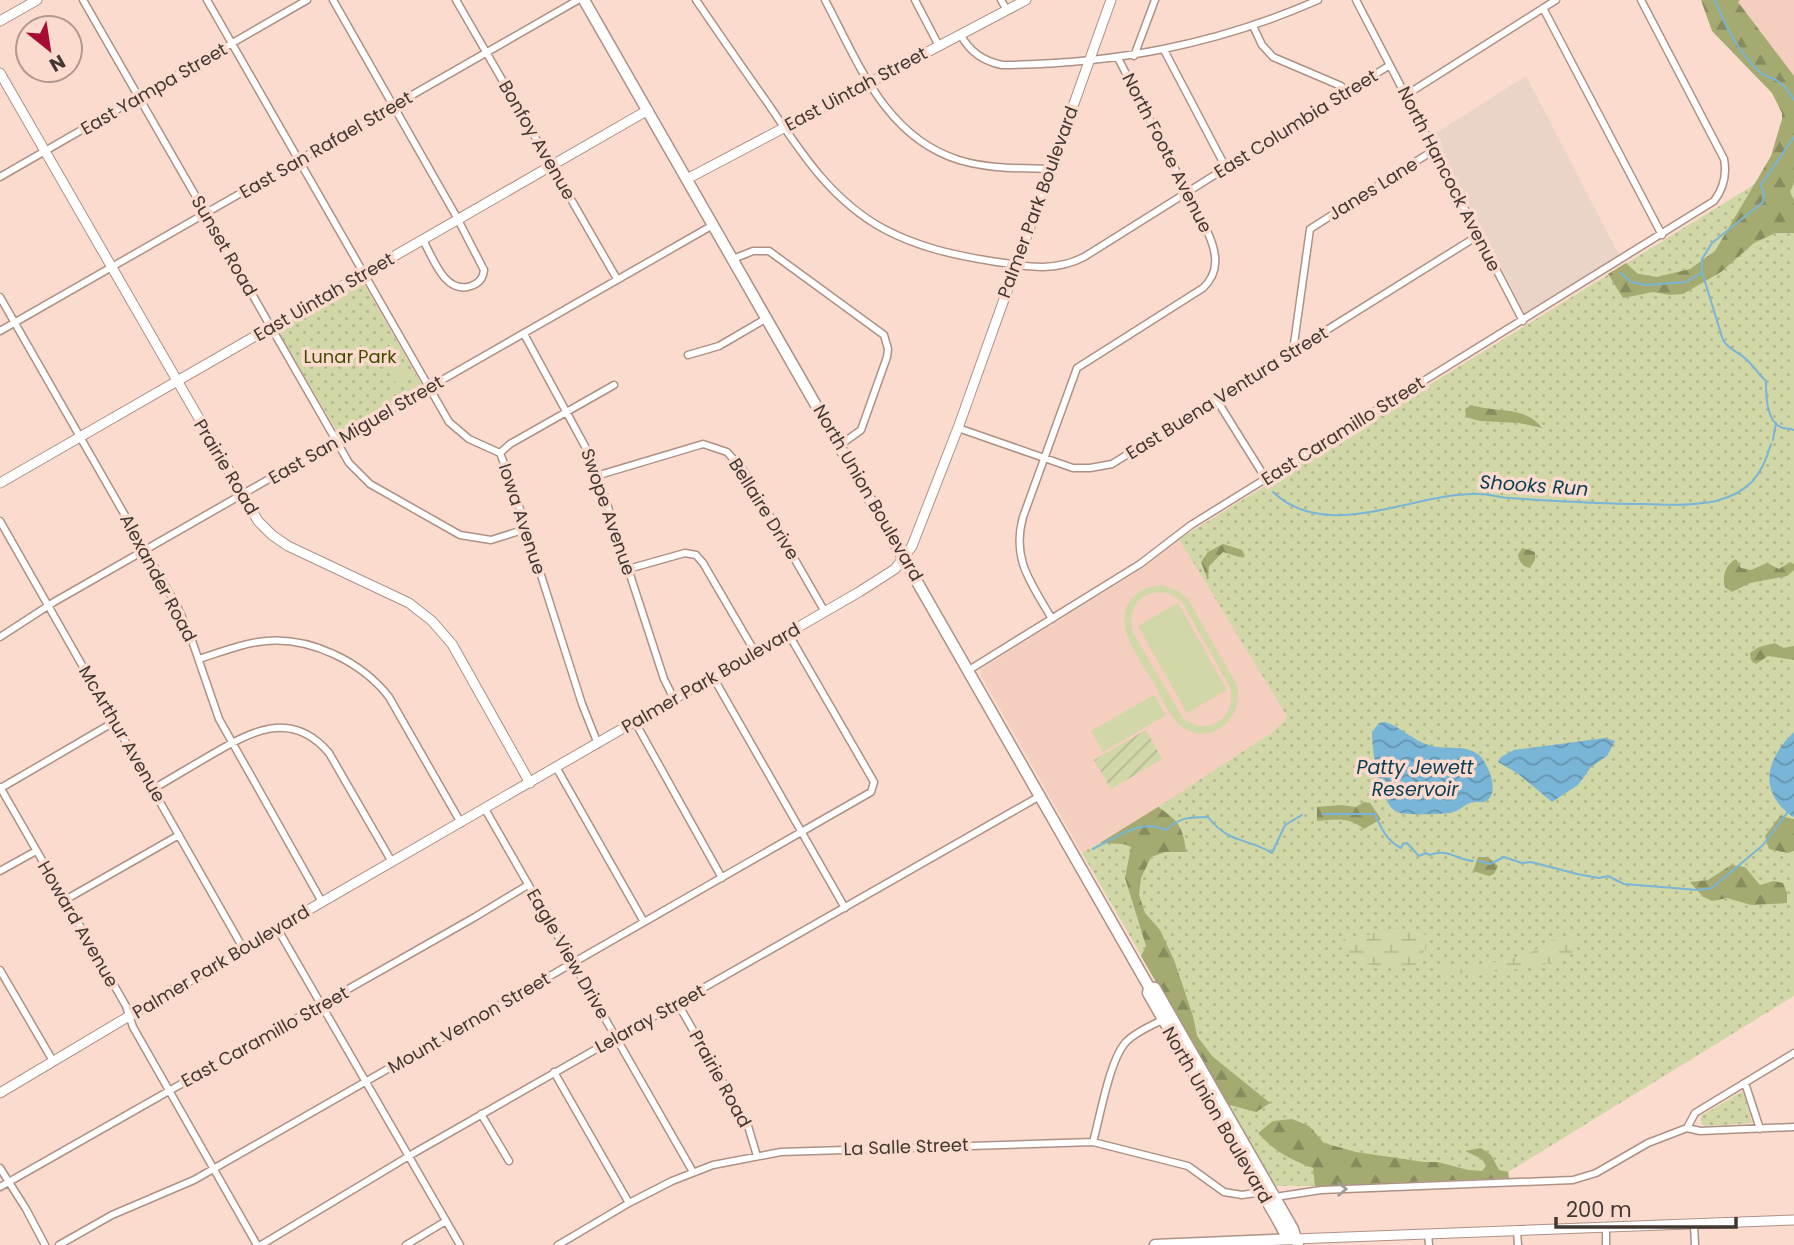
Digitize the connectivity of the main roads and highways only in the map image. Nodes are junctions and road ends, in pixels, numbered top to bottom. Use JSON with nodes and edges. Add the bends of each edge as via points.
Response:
{"nodes":[{"id":1,"x":37,"y":0,"type":"edge"},
{"id":2,"x":584,"y":0,"type":"edge"},
{"id":3,"x":1026,"y":0,"type":"edge"},
{"id":4,"x":1111,"y":0,"type":"edge"},
{"id":5,"x":0,"y":21,"type":"edge"},
{"id":6,"x":0,"y":73,"type":"edge"},
{"id":7,"x":648,"y":110,"type":"junction"},
{"id":8,"x":687,"y":178,"type":"junction"},
{"id":9,"x":176,"y":381,"type":"junction"},
{"id":10,"x":0,"y":483,"type":"edge"},
{"id":11,"x":904,"y":558,"type":"junction"},
{"id":12,"x":530,"y":783,"type":"junction"},
{"id":13,"x":1167,"y":1018,"type":"junction"},
{"id":14,"x":0,"y":1093,"type":"edge"},
{"id":15,"x":1794,"y":1220,"type":"edge"},
{"id":16,"x":1333,"y":1241,"type":"edge"},
{"id":17,"x":1296,"y":1242,"type":"edge"},
{"id":18,"x":1193,"y":1244,"type":"edge"},
{"id":19,"x":1155,"y":1245,"type":"edge"}],
"edges":[{"from":1,"to":5,"type":"main road"},
{"from":2,"to":7,"type":"main road","name":"North Union Boulevard"},
{"from":3,"to":8,"type":"main road","name":"East Uintah Street"},
{"from":4,"to":11,"type":"main road","name":"Palmer Park Boulevard","via":[[958,428]]},
{"from":6,"to":9,"type":"main road","name":"Prairie Road"},
{"from":7,"to":8,"type":"main road","name":"North Union Boulevard"},
{"from":7,"to":9,"type":"main road","name":"East Uintah Street"},
{"from":8,"to":11,"type":"main road","name":"North Union Boulevard"},
{"from":9,"to":10,"type":"main road","name":"East Uintah Street"},
{"from":9,"to":12,"type":"main road","name":"Prairie Road","via":[[241,495],[272,535],[409,603],[432,621],[452,644]]},
{"from":11,"to":12,"type":"main road","name":"Palmer Park Boulevard","via":[[878,581]]},
{"from":11,"to":13,"type":"main road","name":"North Union Boulevard","via":[[1149,987],[1148,993]]},
{"from":12,"to":14,"type":"main road","name":"Palmer Park Boulevard"},
{"from":13,"to":17,"type":"main road","name":"North Union Boulevard","via":[[1293,1228]]},
{"from":13,"to":17,"type":"main road","name":"North Union Boulevard","via":[[1284,1232]]},
{"from":15,"to":16,"type":"main road"},
{"from":16,"to":17,"type":"main road"},
{"from":17,"to":18,"type":"main road"},
{"from":18,"to":19,"type":"main road"}]}
